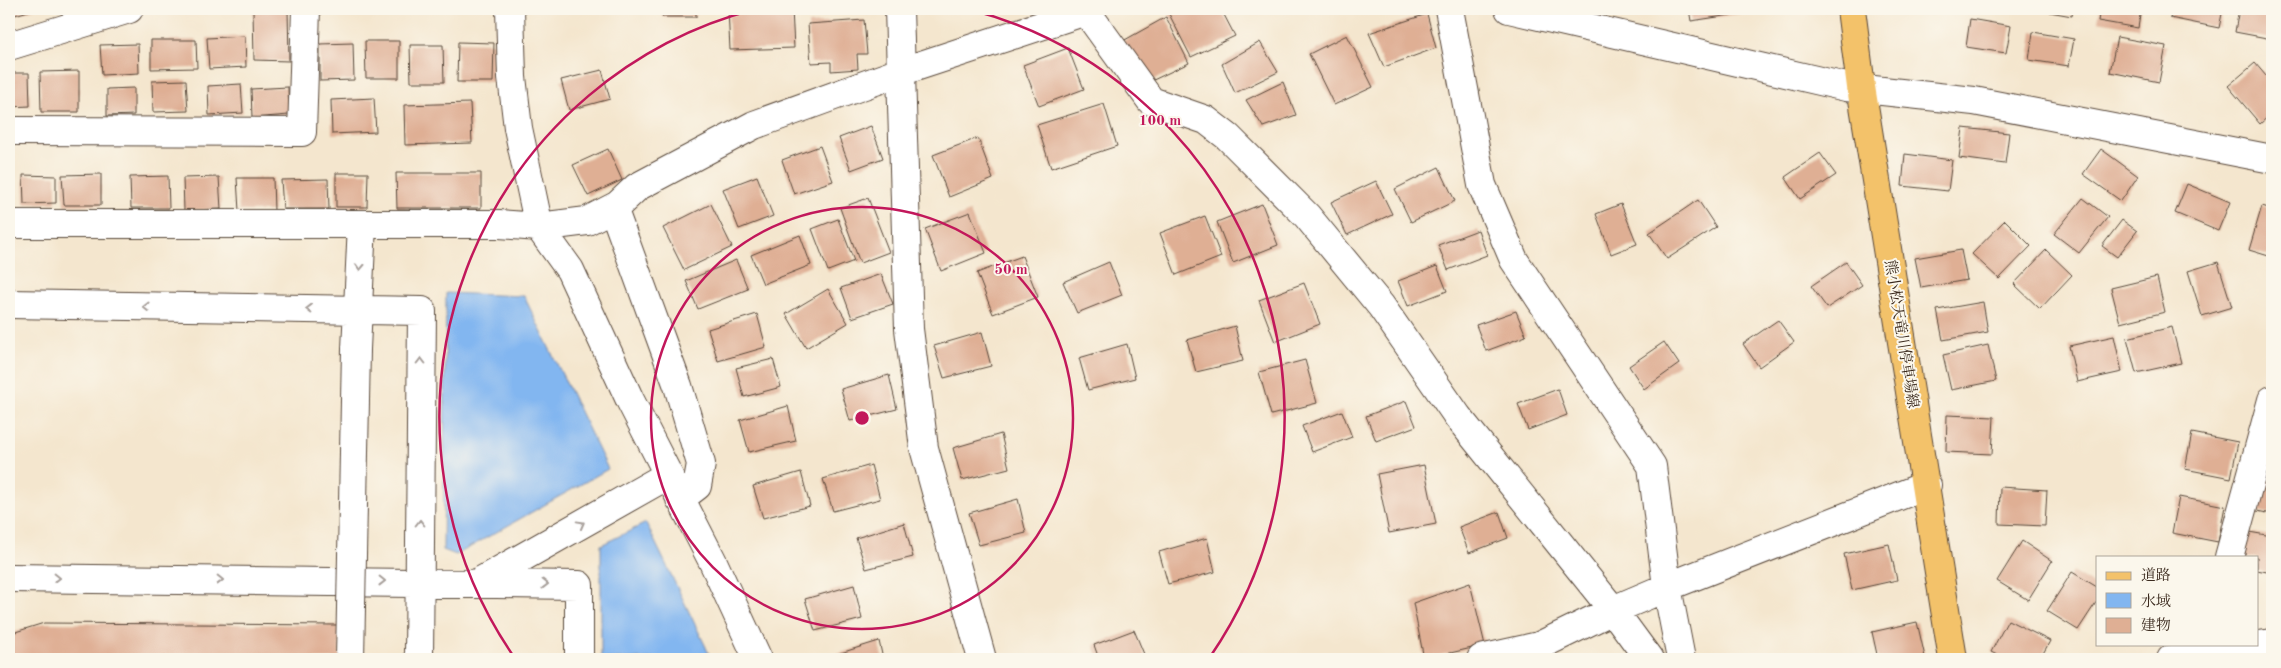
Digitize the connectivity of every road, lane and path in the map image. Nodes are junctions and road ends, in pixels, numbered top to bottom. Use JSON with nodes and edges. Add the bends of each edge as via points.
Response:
{"nodes":[{"id":1,"x":129,"y":9,"type":"edge"},
{"id":2,"x":306,"y":9,"type":"edge"},
{"id":3,"x":510,"y":9,"type":"edge"},
{"id":4,"x":899,"y":9,"type":"edge"},
{"id":5,"x":1449,"y":9,"type":"edge"},
{"id":6,"x":1509,"y":9,"type":"edge"},
{"id":7,"x":1852,"y":9,"type":"edge"},
{"id":8,"x":1089,"y":10,"type":"edge"},
{"id":9,"x":9,"y":46,"type":"edge"},
{"id":10,"x":900,"y":72,"type":"junction"},
{"id":11,"x":1861,"y":87,"type":"junction"},
{"id":12,"x":9,"y":131,"type":"edge"},
{"id":13,"x":2267,"y":152,"type":"edge"},
{"id":14,"x":613,"y":208,"type":"junction"},
{"id":15,"x":9,"y":224,"type":"edge"},
{"id":16,"x":362,"y":224,"type":"junction"},
{"id":17,"x":539,"y":227,"type":"junction"},
{"id":18,"x":9,"y":304,"type":"edge"},
{"id":19,"x":358,"y":310,"type":"junction"},
{"id":20,"x":2272,"y":400,"type":"edge"},
{"id":21,"x":668,"y":475,"type":"junction"},
{"id":22,"x":1927,"y":485,"type":"junction"},
{"id":23,"x":680,"y":499,"type":"junction"},
{"id":24,"x":2229,"y":556,"type":"edge"},
{"id":25,"x":9,"y":578,"type":"edge"},
{"id":26,"x":420,"y":582,"type":"junction"},
{"id":27,"x":478,"y":583,"type":"junction"},
{"id":28,"x":1667,"y":587,"type":"junction"},
{"id":29,"x":1613,"y":610,"type":"junction"},
{"id":30,"x":2272,"y":643,"type":"edge"},
{"id":31,"x":2258,"y":644,"type":"edge"},
{"id":32,"x":2238,"y":646,"type":"edge"},
{"id":33,"x":2203,"y":649,"type":"edge"},
{"id":34,"x":350,"y":659,"type":"edge"},
{"id":35,"x":419,"y":659,"type":"edge"},
{"id":36,"x":579,"y":659,"type":"edge"},
{"id":37,"x":758,"y":659,"type":"edge"},
{"id":38,"x":982,"y":659,"type":"edge"},
{"id":39,"x":1481,"y":659,"type":"edge"},
{"id":40,"x":1649,"y":659,"type":"edge"},
{"id":41,"x":1681,"y":659,"type":"edge"},
{"id":42,"x":1953,"y":659,"type":"edge"},
{"id":43,"x":2171,"y":659,"type":"edge"}],
"edges":[{"from":1,"to":9,"type":"street"},
{"from":2,"to":12,"type":"street","via":[[302,132]]},
{"from":3,"to":17,"type":"street","via":[[512,77],[518,128]]},
{"from":4,"to":10,"type":"street"},
{"from":5,"to":28,"type":"street","via":[[1482,185],[1514,260],[1652,466]]},
{"from":6,"to":11,"type":"street","via":[[1846,87]]},
{"from":7,"to":11,"type":"main road","name":"熊小松天竜川停車場線"},
{"from":8,"to":10,"type":"street"},
{"from":8,"to":29,"type":"street","via":[[1151,101],[1206,120],[1307,216],[1381,306],[1458,417]]},
{"from":10,"to":14,"type":"street","via":[[754,125],[637,187]]},
{"from":10,"to":38,"type":"street","via":[[909,329],[924,448]]},
{"from":11,"to":13,"type":"street","via":[[1974,101]]},
{"from":11,"to":22,"type":"main road","name":"熊小松天竜川停車場線"},
{"from":14,"to":17,"type":"street","via":[[587,221]]},
{"from":14,"to":23,"type":"street","via":[[678,386],[701,464],[697,486]]},
{"from":15,"to":16,"type":"street"},
{"from":16,"to":17,"type":"street"},
{"from":16,"to":19,"type":"street","one_way":true},
{"from":17,"to":21,"type":"street","via":[[570,270]]},
{"from":19,"to":18,"type":"street","one_way":true},
{"from":26,"to":19,"type":"street","one_way":true,"via":[[422,311]]},
{"from":19,"to":34,"type":"street","bridge":true},
{"from":20,"to":24,"type":"street"},
{"from":21,"to":23,"type":"street"},
{"from":27,"to":21,"type":"street","one_way":true},
{"from":22,"to":28,"type":"street"},
{"from":22,"to":42,"type":"main road","name":"熊小松天竜川停車場線"},
{"from":23,"to":37,"type":"street"},
{"from":25,"to":26,"type":"street","one_way":true},
{"from":26,"to":27,"type":"street"},
{"from":26,"to":35,"type":"street"},
{"from":27,"to":36,"type":"street","one_way":true,"via":[[579,585]]},
{"from":28,"to":29,"type":"street"},
{"from":28,"to":41,"type":"street"},
{"from":29,"to":39,"type":"street","via":[[1539,646]]},
{"from":29,"to":40,"type":"street"},
{"from":30,"to":31,"type":"street"},
{"from":32,"to":33,"type":"street"},
{"from":33,"to":43,"type":"street"}]}
